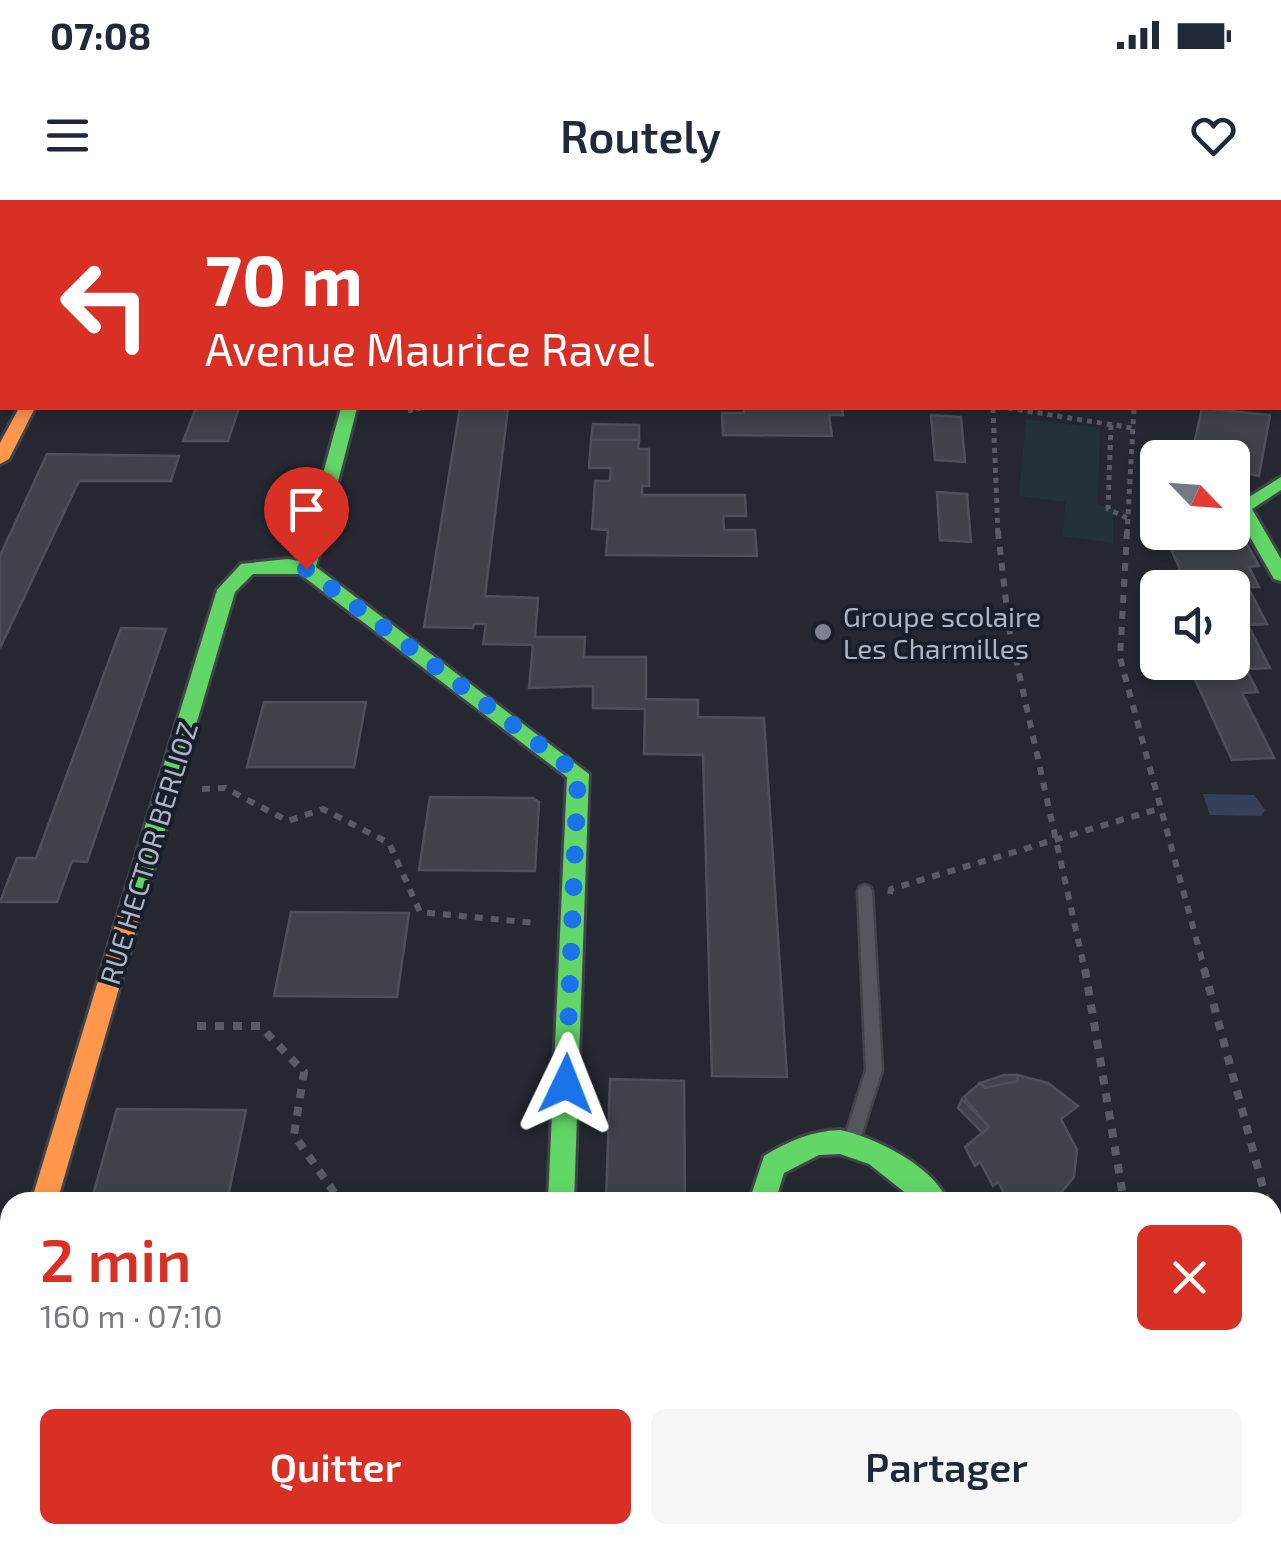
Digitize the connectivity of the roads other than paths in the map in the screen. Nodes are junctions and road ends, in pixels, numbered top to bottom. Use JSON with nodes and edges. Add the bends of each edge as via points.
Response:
{"nodes":[{"id":1,"x":26,"y":410,"type":"edge"},
{"id":2,"x":348,"y":410,"type":"edge"},
{"id":3,"x":0,"y":459,"type":"edge"},
{"id":4,"x":1281,"y":482,"type":"edge"},
{"id":5,"x":306,"y":569,"type":"junction"},
{"id":6,"x":1281,"y":574,"type":"edge"},
{"id":7,"x":864,"y":890,"type":"dead end"},
{"id":8,"x":851,"y":1144,"type":"junction"},
{"id":9,"x":47,"y":1192,"type":"edge"},
{"id":10,"x":561,"y":1192,"type":"edge"},
{"id":11,"x":765,"y":1192,"type":"edge"},
{"id":12,"x":924,"y":1192,"type":"edge"}],
"edges":[{"from":1,"to":3,"type":"street"},
{"from":2,"to":5,"type":"street"},
{"from":4,"to":6,"type":"street","via":[[1242,507]]},
{"from":5,"to":9,"type":"street","name":"RUE HECTOR BERLIOZ","via":[[248,568],[230,582]]},
{"from":5,"to":10,"type":"street","via":[[578,774]]},
{"from":7,"to":8,"type":"lane","via":[[874,1070]]},
{"from":8,"to":11,"type":"street","via":[[813,1141],[791,1152],[773,1165]]},
{"from":8,"to":12,"type":"street","via":[[880,1154]]}]}
